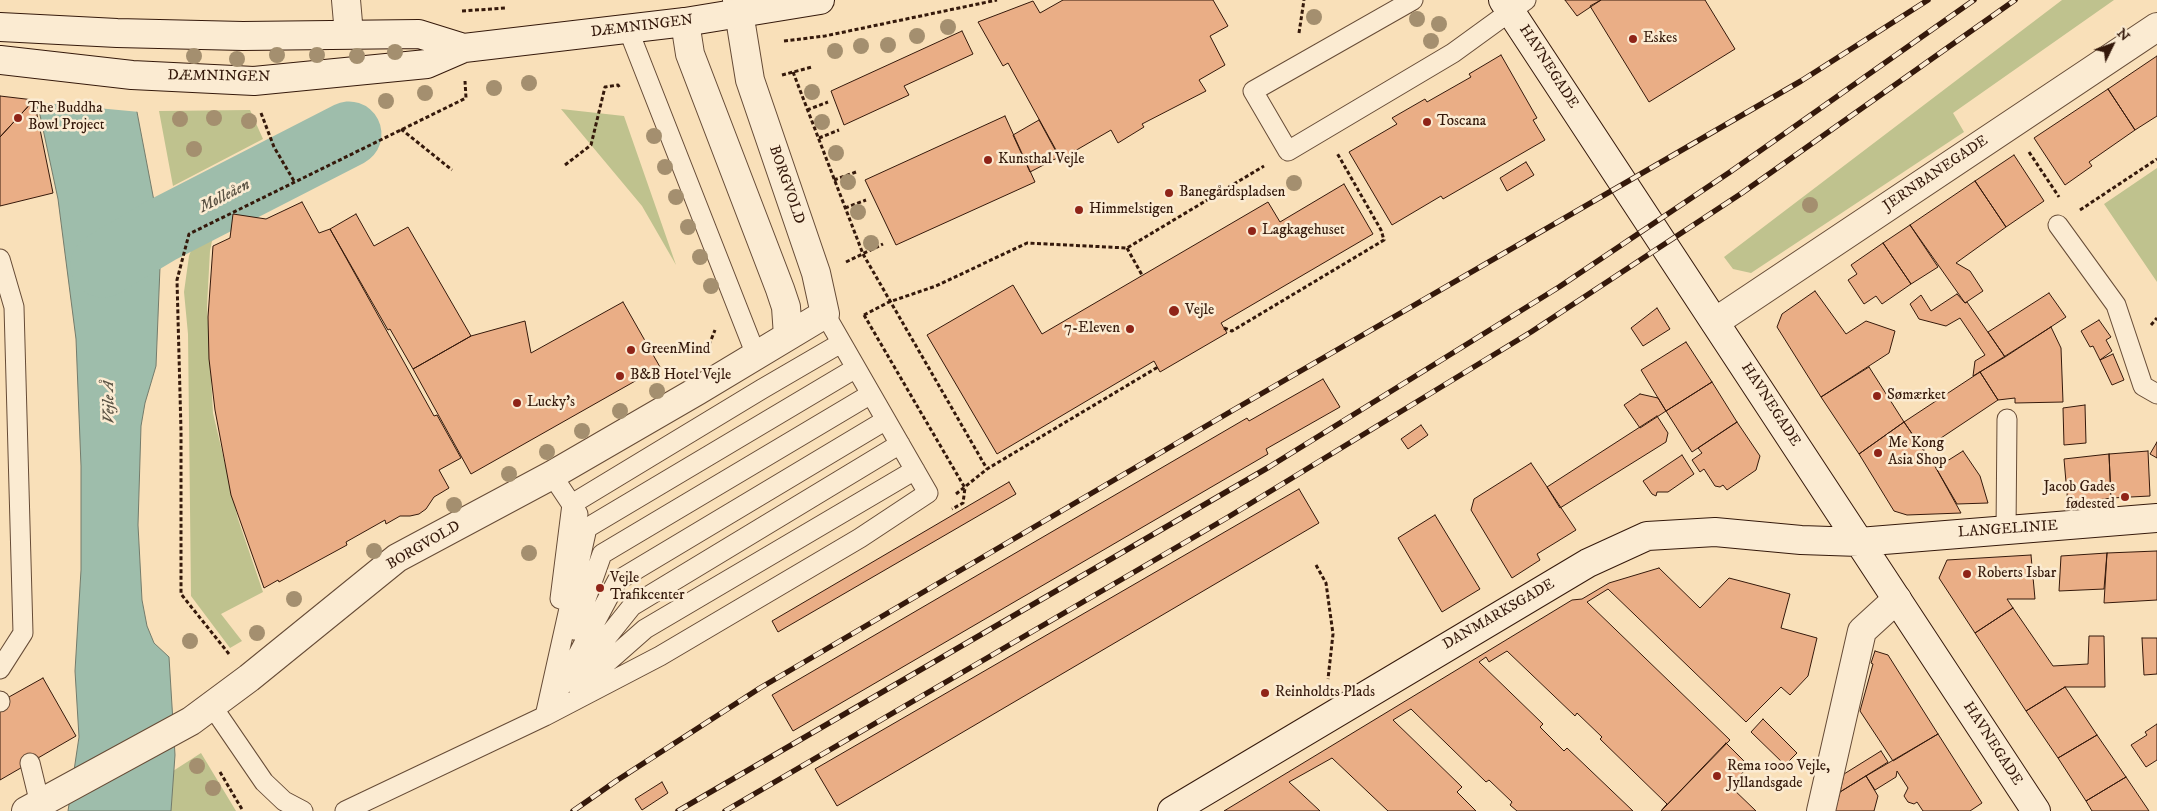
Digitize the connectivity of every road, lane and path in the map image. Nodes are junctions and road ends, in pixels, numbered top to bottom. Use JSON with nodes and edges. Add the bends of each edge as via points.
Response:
{"nodes":[{"id":1,"x":346,"y":0,"type":"edge"},
{"id":2,"x":820,"y":0,"type":"edge"},
{"id":3,"x":1413,"y":0,"type":"edge"},
{"id":4,"x":1513,"y":3,"type":"edge"},
{"id":5,"x":738,"y":7,"type":"edge"},
{"id":6,"x":685,"y":22,"type":"junction"},
{"id":7,"x":0,"y":27,"type":"edge"},
{"id":8,"x":2157,"y":27,"type":"edge"},
{"id":9,"x":628,"y":29,"type":"junction"},
{"id":10,"x":349,"y":34,"type":"junction"},
{"id":11,"x":464,"y":48,"type":"junction"},
{"id":12,"x":4,"y":61,"type":"edge"},
{"id":13,"x":812,"y":67,"type":"dead end"},
{"id":14,"x":793,"y":72,"type":"junction"},
{"id":15,"x":779,"y":76,"type":"dead end"},
{"id":16,"x":465,"y":81,"type":"dead end"},
{"id":17,"x":618,"y":85,"type":"dead end"},
{"id":18,"x":828,"y":102,"type":"dead end"},
{"id":19,"x":258,"y":105,"type":"dead end"},
{"id":20,"x":807,"y":110,"type":"junction"},
{"id":21,"x":2011,"y":124,"type":"junction"},
{"id":22,"x":401,"y":128,"type":"junction"},
{"id":23,"x":839,"y":130,"type":"dead end"},
{"id":24,"x":1324,"y":131,"type":"junction"},
{"id":25,"x":819,"y":138,"type":"junction"},
{"id":26,"x":1288,"y":151,"type":"junction"},
{"id":27,"x":2157,"y":160,"type":"edge"},
{"id":28,"x":565,"y":165,"type":"dead end"},
{"id":29,"x":452,"y":170,"type":"dead end"},
{"id":30,"x":856,"y":172,"type":"dead end"},
{"id":31,"x":834,"y":180,"type":"junction"},
{"id":32,"x":294,"y":181,"type":"junction"},
{"id":33,"x":866,"y":200,"type":"dead end"},
{"id":34,"x":845,"y":208,"type":"junction"},
{"id":35,"x":2065,"y":220,"type":"junction"},
{"id":36,"x":883,"y":244,"type":"dead end"},
{"id":37,"x":1127,"y":248,"type":"junction"},
{"id":38,"x":863,"y":254,"type":"junction"},
{"id":39,"x":0,"y":258,"type":"edge"},
{"id":40,"x":841,"y":265,"type":"dead end"},
{"id":41,"x":1142,"y":275,"type":"dead end"},
{"id":42,"x":890,"y":302,"type":"junction"},
{"id":43,"x":824,"y":314,"type":"junction"},
{"id":44,"x":1715,"y":322,"type":"junction"},
{"id":45,"x":1224,"y":328,"type":"dead end"},
{"id":46,"x":788,"y":336,"type":"junction"},
{"id":47,"x":841,"y":343,"type":"junction"},
{"id":48,"x":756,"y":355,"type":"junction"},
{"id":49,"x":1158,"y":367,"type":"dead end"},
{"id":50,"x":856,"y":368,"type":"junction"},
{"id":51,"x":871,"y":394,"type":"junction"},
{"id":52,"x":2157,"y":394,"type":"edge"},
{"id":53,"x":2007,"y":419,"type":"dead end"},
{"id":54,"x":886,"y":420,"type":"junction"},
{"id":55,"x":8,"y":433,"type":"edge"},
{"id":56,"x":900,"y":444,"type":"junction"},
{"id":57,"x":987,"y":469,"type":"junction"},
{"id":58,"x":916,"y":470,"type":"junction"},
{"id":59,"x":552,"y":475,"type":"junction"},
{"id":60,"x":572,"y":504,"type":"junction"},
{"id":61,"x":2157,"y":518,"type":"edge"},
{"id":62,"x":587,"y":528,"type":"junction"},
{"id":63,"x":2006,"y":531,"type":"junction"},
{"id":64,"x":1859,"y":542,"type":"junction"},
{"id":65,"x":602,"y":554,"type":"junction"},
{"id":66,"x":1316,"y":565,"type":"dead end"},
{"id":67,"x":617,"y":581,"type":"junction"},
{"id":68,"x":1896,"y":599,"type":"junction"},
{"id":69,"x":632,"y":606,"type":"junction"},
{"id":70,"x":645,"y":629,"type":"junction"},
{"id":71,"x":660,"y":656,"type":"junction"},
{"id":72,"x":0,"y":669,"type":"edge"},
{"id":73,"x":249,"y":678,"type":"junction"},
{"id":74,"x":212,"y":706,"type":"junction"},
{"id":75,"x":545,"y":716,"type":"junction"},
{"id":76,"x":1324,"y":719,"type":"junction"},
{"id":77,"x":30,"y":763,"type":"dead end"},
{"id":78,"x":38,"y":805,"type":"edge"},
{"id":79,"x":303,"y":811,"type":"edge"},
{"id":80,"x":345,"y":811,"type":"edge"},
{"id":81,"x":1172,"y":811,"type":"edge"},
{"id":82,"x":1821,"y":811,"type":"edge"},
{"id":83,"x":2036,"y":811,"type":"edge"}],
"edges":[{"from":1,"to":10,"type":"street"},
{"from":2,"to":5,"type":"street","name":"DÆMNINGEN"},
{"from":3,"to":26,"type":"lane","via":[[1253,91]]},
{"from":4,"to":24,"type":"lane","via":[[1452,53]]},
{"from":4,"to":44,"type":"street","name":"HAVNEGADE"},
{"from":5,"to":6,"type":"street","name":"DÆMNINGEN"},
{"from":5,"to":43,"type":"street","name":"BORGVOLD","via":[[750,80],[816,273]]},
{"from":6,"to":9,"type":"street","name":"DÆMNINGEN"},
{"from":6,"to":46,"type":"street","via":[[690,54],[786,307]]},
{"from":7,"to":10,"type":"street","name":"DÆMNINGEN","via":[[243,36]]},
{"from":8,"to":21,"type":"street","name":"JERNBANEGADE"},
{"from":9,"to":11,"type":"street","name":"DÆMNINGEN"},
{"from":9,"to":48,"type":"lane"},
{"from":10,"to":11,"type":"street","name":"DÆMNINGEN","via":[[419,34]]},
{"from":11,"to":12,"type":"street","name":"DÆMNINGEN","via":[[427,64],[254,80],[132,75]]},
{"from":13,"to":14,"type":"path"},
{"from":14,"to":15,"type":"path"},
{"from":14,"to":20,"type":"path"},
{"from":16,"to":22,"type":"path","via":[[466,98]]},
{"from":17,"to":28,"type":"path","via":[[605,86],[591,145]]},
{"from":18,"to":20,"type":"path"},
{"from":19,"to":32,"type":"path","via":[[274,147]]},
{"from":20,"to":25,"type":"path"},
{"from":21,"to":35,"type":"path"},
{"from":21,"to":44,"type":"street","name":"JERNBANEGADE"},
{"from":22,"to":29,"type":"path"},
{"from":22,"to":32,"type":"path"},
{"from":23,"to":25,"type":"path"},
{"from":24,"to":26,"type":"lane"},
{"from":24,"to":45,"type":"path","via":[[1384,240],[1232,331]]},
{"from":25,"to":31,"type":"path"},
{"from":26,"to":37,"type":"path"},
{"from":27,"to":35,"type":"path"},
{"from":30,"to":31,"type":"path"},
{"from":31,"to":34,"type":"path"},
{"from":32,"to":73,"type":"path","via":[[189,234],[177,280],[181,431],[180,594]]},
{"from":33,"to":34,"type":"path"},
{"from":34,"to":38,"type":"path"},
{"from":35,"to":52,"type":"lane","via":[[2116,305],[2143,386]]},
{"from":36,"to":38,"type":"path"},
{"from":37,"to":41,"type":"path"},
{"from":37,"to":42,"type":"path","via":[[1026,243],[936,286]]},
{"from":38,"to":40,"type":"path"},
{"from":38,"to":42,"type":"path"},
{"from":39,"to":55,"type":"lane","via":[[14,307]]},
{"from":42,"to":57,"type":"path"},
{"from":42,"to":57,"type":"path","via":[[864,315],[965,488]]},
{"from":43,"to":46,"type":"street","name":"BORGVOLD"},
{"from":43,"to":47,"type":"lane"},
{"from":44,"to":64,"type":"street","name":"HAVNEGADE"},
{"from":46,"to":48,"type":"street","name":"BORGVOLD"},
{"from":47,"to":50,"type":"lane"},
{"from":47,"to":60,"type":"lane"},
{"from":48,"to":59,"type":"street","name":"BORGVOLD"},
{"from":49,"to":57,"type":"path"},
{"from":50,"to":51,"type":"lane"},
{"from":50,"to":62,"type":"lane"},
{"from":51,"to":54,"type":"lane"},
{"from":51,"to":65,"type":"lane"},
{"from":53,"to":63,"type":"lane"},
{"from":54,"to":56,"type":"lane"},
{"from":54,"to":67,"type":"lane"},
{"from":55,"to":72,"type":"lane","via":[[23,633]]},
{"from":56,"to":58,"type":"lane"},
{"from":56,"to":69,"type":"lane"},
{"from":58,"to":70,"type":"lane"},
{"from":58,"to":71,"type":"lane","via":[[928,492],[860,538]]},
{"from":59,"to":60,"type":"lane"},
{"from":59,"to":73,"type":"street","name":"BORGVOLD","via":[[397,558]]},
{"from":60,"to":62,"type":"lane"},
{"from":60,"to":75,"type":"lane"},
{"from":61,"to":63,"type":"street","name":"LANGELINIE"},
{"from":62,"to":65,"type":"lane"},
{"from":62,"to":75,"type":"lane"},
{"from":63,"to":64,"type":"street","name":"LANGELINIE"},
{"from":64,"to":68,"type":"street","name":"HAVNEGADE"},
{"from":64,"to":76,"type":"street","name":"DANMARKSGADE","via":[[1716,532],[1647,536],[1588,563]]},
{"from":65,"to":67,"type":"lane"},
{"from":65,"to":75,"type":"lane"},
{"from":66,"to":76,"type":"path","via":[[1326,582],[1333,634]]},
{"from":67,"to":69,"type":"lane"},
{"from":67,"to":75,"type":"lane"},
{"from":68,"to":82,"type":"street","via":[[1862,631]]},
{"from":68,"to":83,"type":"street","name":"HAVNEGADE"},
{"from":69,"to":70,"type":"lane"},
{"from":69,"to":75,"type":"lane"},
{"from":70,"to":71,"type":"lane"},
{"from":70,"to":75,"type":"lane"},
{"from":71,"to":75,"type":"lane"},
{"from":73,"to":74,"type":"street","name":"BORGVOLD"},
{"from":74,"to":78,"type":"street","name":"BORGVOLD","via":[[184,725]]},
{"from":74,"to":79,"type":"lane","via":[[264,782],[284,801]]},
{"from":75,"to":80,"type":"lane"},
{"from":76,"to":81,"type":"street","name":"DANMARKSGADE"},
{"from":77,"to":78,"type":"lane"}]}
